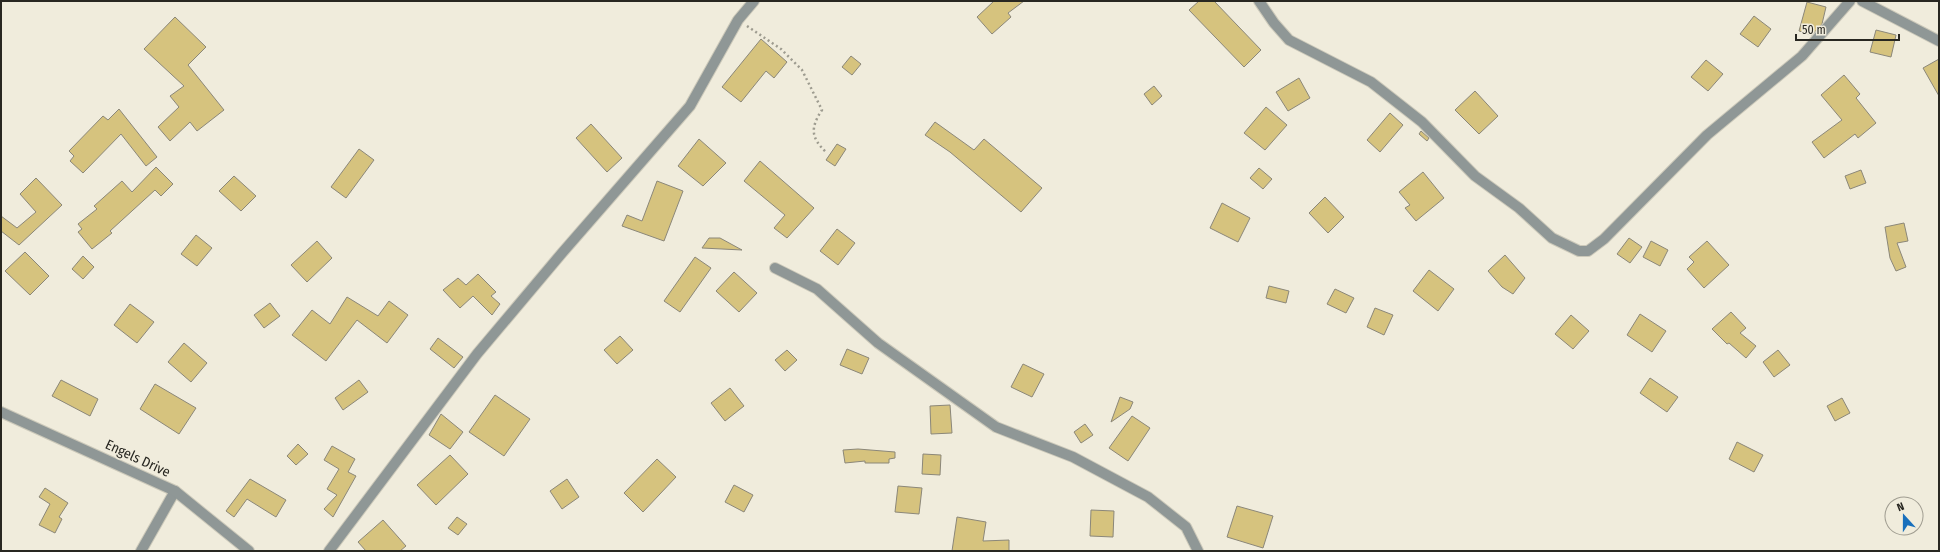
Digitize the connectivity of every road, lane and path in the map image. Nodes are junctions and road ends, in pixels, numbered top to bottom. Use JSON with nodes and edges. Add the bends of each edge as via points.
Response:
{"nodes":[{"id":1,"x":754,"y":1,"type":"edge"},
{"id":2,"x":1259,"y":1,"type":"edge"},
{"id":3,"x":1850,"y":1,"type":"edge"},
{"id":4,"x":1862,"y":1,"type":"edge"},
{"id":5,"x":738,"y":20,"type":"junction"},
{"id":6,"x":1939,"y":41,"type":"edge"},
{"id":7,"x":826,"y":152,"type":"dead end"},
{"id":8,"x":775,"y":268,"type":"dead end"},
{"id":9,"x":1,"y":412,"type":"edge"},
{"id":10,"x":175,"y":491,"type":"junction"},
{"id":11,"x":141,"y":551,"type":"edge"},
{"id":12,"x":249,"y":551,"type":"edge"},
{"id":13,"x":329,"y":551,"type":"edge"},
{"id":14,"x":1198,"y":551,"type":"edge"}],
"edges":[{"from":1,"to":5,"type":"street"},
{"from":2,"to":3,"type":"street","via":[[1289,40],[1371,82],[1422,122],[1475,176],[1519,208],[1552,238],[1579,251],[1588,251],[1604,239],[1707,135],[1802,56]]},
{"from":4,"to":6,"type":"street"},
{"from":5,"to":7,"type":"path","via":[[781,50],[802,70],[822,110],[816,119],[814,133],[816,142]]},
{"from":5,"to":13,"type":"street","via":[[690,106],[477,354]]},
{"from":8,"to":14,"type":"street","via":[[817,289],[878,343],[996,427],[1073,457],[1148,497],[1186,527]]},
{"from":9,"to":10,"type":"street","name":"Engels Drive"},
{"from":10,"to":11,"type":"street"},
{"from":10,"to":12,"type":"street","name":"Engels Drive"}]}
